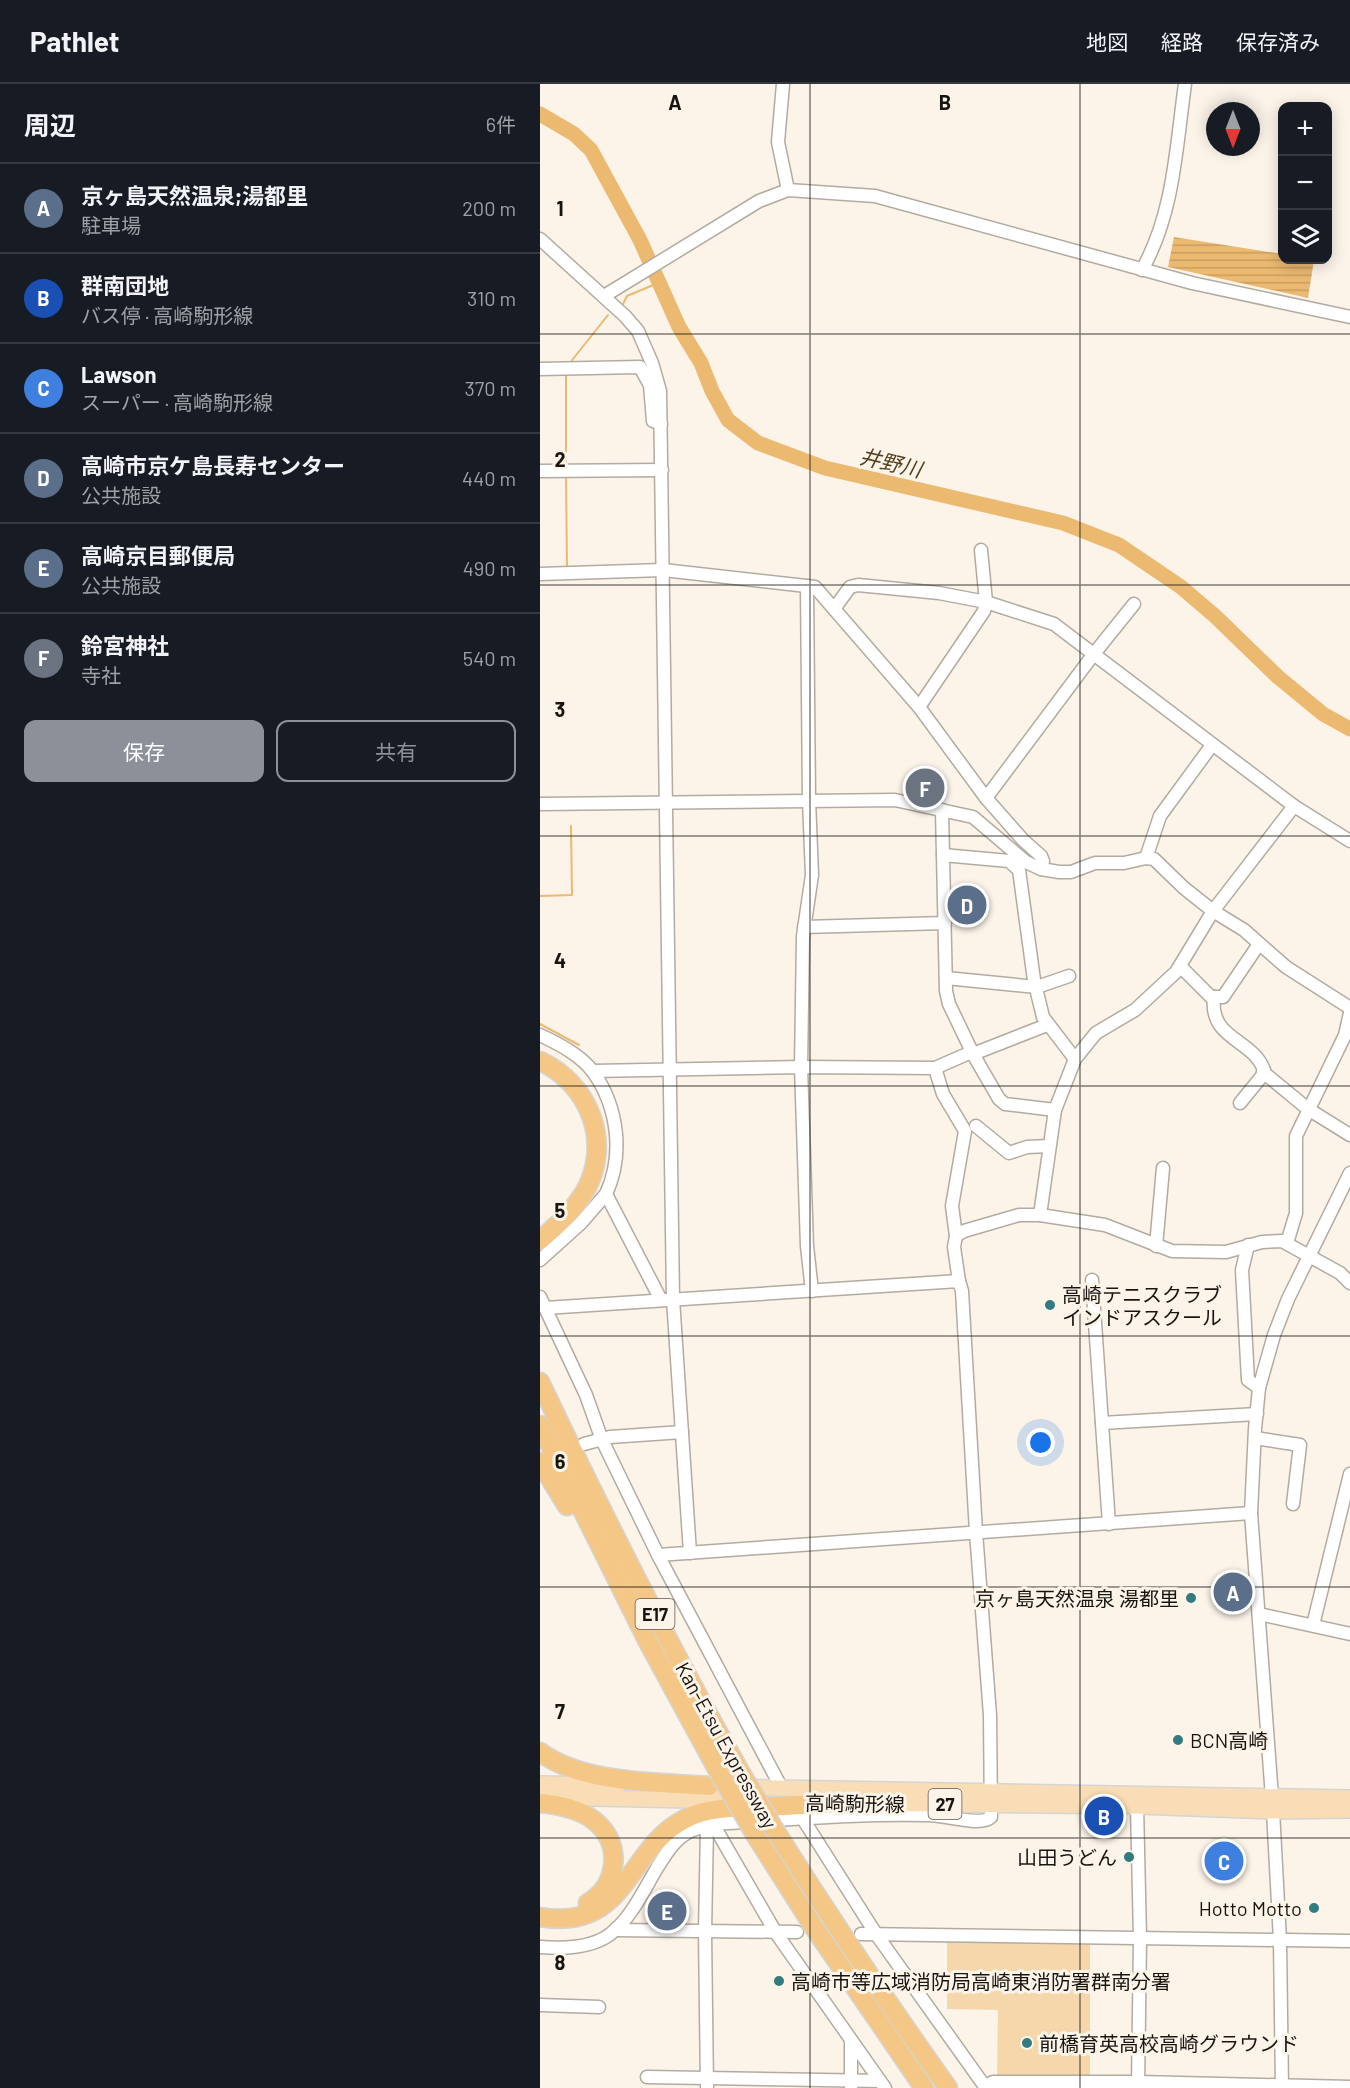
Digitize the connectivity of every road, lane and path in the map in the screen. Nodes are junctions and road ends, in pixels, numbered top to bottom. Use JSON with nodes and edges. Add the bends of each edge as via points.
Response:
{"nodes":[{"id":1,"x":783,"y":84,"type":"edge"},
{"id":2,"x":1185,"y":84,"type":"edge"},
{"id":3,"x":788,"y":189,"type":"junction"},
{"id":4,"x":540,"y":239,"type":"edge"},
{"id":5,"x":1142,"y":270,"type":"junction"},
{"id":6,"x":604,"y":296,"type":"junction"},
{"id":7,"x":1350,"y":317,"type":"edge"},
{"id":8,"x":540,"y":369,"type":"edge"},
{"id":9,"x":661,"y":424,"type":"junction"},
{"id":10,"x":662,"y":470,"type":"junction"},
{"id":11,"x":540,"y":471,"type":"edge"},
{"id":12,"x":981,"y":550,"type":"dead end"},
{"id":13,"x":663,"y":570,"type":"junction"},
{"id":14,"x":540,"y":574,"type":"edge"},
{"id":15,"x":807,"y":586,"type":"junction"},
{"id":16,"x":986,"y":602,"type":"junction"},
{"id":17,"x":1134,"y":604,"type":"dead end"},
{"id":18,"x":834,"y":609,"type":"junction"},
{"id":19,"x":1093,"y":655,"type":"junction"},
{"id":20,"x":919,"y":707,"type":"junction"},
{"id":21,"x":1212,"y":745,"type":"junction"},
{"id":22,"x":986,"y":798,"type":"junction"},
{"id":23,"x":809,"y":800,"type":"junction"},
{"id":24,"x":666,"y":802,"type":"junction"},
{"id":25,"x":540,"y":804,"type":"edge"},
{"id":26,"x":1294,"y":807,"type":"junction"},
{"id":27,"x":942,"y":810,"type":"junction"},
{"id":28,"x":1350,"y":841,"type":"edge"},
{"id":29,"x":943,"y":855,"type":"junction"},
{"id":30,"x":1146,"y":858,"type":"junction"},
{"id":31,"x":1041,"y":869,"type":"junction"},
{"id":32,"x":1213,"y":911,"type":"junction"},
{"id":33,"x":945,"y":923,"type":"junction"},
{"id":34,"x":804,"y":927,"type":"junction"},
{"id":35,"x":1259,"y":944,"type":"junction"},
{"id":36,"x":1180,"y":966,"type":"junction"},
{"id":37,"x":1069,"y":976,"type":"dead end"},
{"id":38,"x":946,"y":978,"type":"junction"},
{"id":39,"x":1036,"y":987,"type":"junction"},
{"id":40,"x":1214,"y":997,"type":"junction"},
{"id":41,"x":1350,"y":1008,"type":"edge"},
{"id":42,"x":1350,"y":1013,"type":"edge"},
{"id":43,"x":1047,"y":1025,"type":"junction"},
{"id":44,"x":540,"y":1035,"type":"edge"},
{"id":45,"x":972,"y":1054,"type":"junction"},
{"id":46,"x":1075,"y":1059,"type":"junction"},
{"id":47,"x":540,"y":1061,"type":"edge"},
{"id":48,"x":801,"y":1067,"type":"junction"},
{"id":49,"x":935,"y":1068,"type":"junction"},
{"id":50,"x":670,"y":1070,"type":"junction"},
{"id":51,"x":593,"y":1071,"type":"junction"},
{"id":52,"x":1263,"y":1072,"type":"junction"},
{"id":53,"x":540,"y":1074,"type":"edge"},
{"id":54,"x":1240,"y":1103,"type":"dead end"},
{"id":55,"x":1308,"y":1109,"type":"junction"},
{"id":56,"x":1055,"y":1110,"type":"junction"},
{"id":57,"x":976,"y":1126,"type":"dead end"},
{"id":58,"x":1350,"y":1135,"type":"edge"},
{"id":59,"x":1049,"y":1146,"type":"junction"},
{"id":60,"x":1163,"y":1168,"type":"dead end"},
{"id":61,"x":1350,"y":1173,"type":"edge"},
{"id":62,"x":606,"y":1194,"type":"junction"},
{"id":63,"x":1040,"y":1215,"type":"junction"},
{"id":64,"x":540,"y":1229,"type":"edge"},
{"id":65,"x":956,"y":1236,"type":"junction"},
{"id":66,"x":540,"y":1240,"type":"edge"},
{"id":67,"x":1287,"y":1243,"type":"junction"},
{"id":68,"x":1248,"y":1245,"type":"junction"},
{"id":69,"x":1156,"y":1246,"type":"junction"},
{"id":70,"x":1309,"y":1256,"type":"junction"},
{"id":71,"x":540,"y":1260,"type":"edge"},
{"id":72,"x":1092,"y":1280,"type":"dead end"},
{"id":73,"x":959,"y":1281,"type":"junction"},
{"id":74,"x":1350,"y":1283,"type":"edge"},
{"id":75,"x":812,"y":1291,"type":"junction"},
{"id":76,"x":667,"y":1300,"type":"junction"},
{"id":77,"x":543,"y":1302,"type":"edge"},
{"id":78,"x":540,"y":1371,"type":"edge"},
{"id":79,"x":540,"y":1382,"type":"edge"},
{"id":80,"x":1259,"y":1388,"type":"junction"},
{"id":81,"x":1257,"y":1414,"type":"junction"},
{"id":82,"x":1102,"y":1423,"type":"junction"},
{"id":83,"x":540,"y":1425,"type":"edge"},
{"id":84,"x":682,"y":1432,"type":"junction"},
{"id":85,"x":1255,"y":1438,"type":"junction"},
{"id":86,"x":602,"y":1440,"type":"junction"},
{"id":87,"x":580,"y":1451,"type":"junction"},
{"id":88,"x":540,"y":1462,"type":"edge"},
{"id":89,"x":1350,"y":1474,"type":"edge"},
{"id":90,"x":1293,"y":1504,"type":"dead end"},
{"id":91,"x":1251,"y":1513,"type":"junction"},
{"id":92,"x":1109,"y":1524,"type":"junction"},
{"id":93,"x":976,"y":1532,"type":"junction"},
{"id":94,"x":690,"y":1553,"type":"junction"},
{"id":95,"x":658,"y":1555,"type":"junction"},
{"id":96,"x":1259,"y":1614,"type":"junction"},
{"id":97,"x":1313,"y":1625,"type":"junction"},
{"id":98,"x":1350,"y":1634,"type":"edge"},
{"id":99,"x":648,"y":1642,"type":"junction"},
{"id":100,"x":540,"y":1752,"type":"edge"},
{"id":101,"x":540,"y":1784,"type":"edge"},
{"id":102,"x":709,"y":1786,"type":"junction"},
{"id":103,"x":781,"y":1788,"type":"junction"},
{"id":104,"x":540,"y":1797,"type":"edge"},
{"id":105,"x":991,"y":1798,"type":"junction"},
{"id":106,"x":1350,"y":1798,"type":"edge"},
{"id":107,"x":540,"y":1803,"type":"edge"},
{"id":108,"x":842,"y":1803,"type":"junction"},
{"id":109,"x":1272,"y":1804,"type":"junction"},
{"id":110,"x":1137,"y":1806,"type":"junction"},
{"id":111,"x":1350,"y":1810,"type":"edge"},
{"id":112,"x":803,"y":1819,"type":"junction"},
{"id":113,"x":710,"y":1825,"type":"junction"},
{"id":114,"x":540,"y":1908,"type":"edge"},
{"id":115,"x":540,"y":1917,"type":"edge"},
{"id":116,"x":615,"y":1930,"type":"junction"},
{"id":117,"x":705,"y":1932,"type":"junction"},
{"id":118,"x":796,"y":1932,"type":"dead end"},
{"id":119,"x":776,"y":1934,"type":"junction"},
{"id":120,"x":861,"y":1934,"type":"dead end"},
{"id":121,"x":876,"y":1934,"type":"junction"},
{"id":122,"x":1140,"y":1938,"type":"junction"},
{"id":123,"x":1280,"y":1940,"type":"junction"},
{"id":124,"x":1350,"y":1941,"type":"edge"},
{"id":125,"x":540,"y":1947,"type":"edge"},
{"id":126,"x":540,"y":2005,"type":"edge"},
{"id":127,"x":599,"y":2007,"type":"dead end"},
{"id":128,"x":851,"y":2040,"type":"junction"},
{"id":129,"x":647,"y":2078,"type":"dead end"},
{"id":130,"x":706,"y":2083,"type":"edge"},
{"id":131,"x":883,"y":2084,"type":"edge"},
{"id":132,"x":851,"y":2085,"type":"edge"},
{"id":133,"x":1138,"y":2085,"type":"edge"},
{"id":134,"x":986,"y":2087,"type":"edge"},
{"id":135,"x":1282,"y":2087,"type":"edge"},
{"id":136,"x":1350,"y":2087,"type":"edge"},
{"id":137,"x":924,"y":2088,"type":"edge"},
{"id":138,"x":948,"y":2088,"type":"edge"}],
"edges":[{"from":1,"to":3,"type":"street","via":[[778,142]]},
{"from":2,"to":5,"type":"street","via":[[1168,207],[1154,249]]},
{"from":3,"to":5,"type":"street","via":[[875,196]]},
{"from":3,"to":6,"type":"street","via":[[759,201]]},
{"from":4,"to":6,"type":"street"},
{"from":5,"to":7,"type":"street"},
{"from":6,"to":9,"type":"street","via":[[638,331],[660,391]]},
{"from":8,"to":9,"type":"street","via":[[639,367],[650,386],[653,421]]},
{"from":9,"to":10,"type":"street"},
{"from":10,"to":11,"type":"street"},
{"from":10,"to":13,"type":"street"},
{"from":12,"to":16,"type":"street"},
{"from":13,"to":14,"type":"street"},
{"from":13,"to":15,"type":"street"},
{"from":13,"to":24,"type":"street"},
{"from":15,"to":18,"type":"street","via":[[815,587]]},
{"from":15,"to":23,"type":"street"},
{"from":16,"to":18,"type":"street","via":[[858,585],[850,587]]},
{"from":16,"to":19,"type":"street","via":[[1054,624]]},
{"from":16,"to":20,"type":"street","via":[[984,611]]},
{"from":17,"to":19,"type":"street"},
{"from":18,"to":20,"type":"street"},
{"from":19,"to":21,"type":"street"},
{"from":19,"to":22,"type":"street"},
{"from":20,"to":22,"type":"street"},
{"from":21,"to":26,"type":"street"},
{"from":21,"to":30,"type":"street","via":[[1160,816]]},
{"from":22,"to":31,"type":"street","via":[[1041,856]]},
{"from":23,"to":24,"type":"street"},
{"from":23,"to":27,"type":"street","via":[[895,800]]},
{"from":23,"to":34,"type":"street","via":[[812,875]]},
{"from":24,"to":25,"type":"street"},
{"from":24,"to":50,"type":"street"},
{"from":26,"to":28,"type":"street"},
{"from":26,"to":32,"type":"street"},
{"from":27,"to":29,"type":"street"},
{"from":27,"to":31,"type":"street","via":[[973,817],[1026,862]]},
{"from":29,"to":33,"type":"street"},
{"from":29,"to":39,"type":"street","via":[[1010,861],[1019,870]]},
{"from":30,"to":31,"type":"street","via":[[1095,863],[1071,872]]},
{"from":30,"to":32,"type":"street","via":[[1159,863]]},
{"from":32,"to":35,"type":"street"},
{"from":32,"to":36,"type":"street"},
{"from":33,"to":34,"type":"street"},
{"from":33,"to":38,"type":"street"},
{"from":34,"to":48,"type":"street"},
{"from":35,"to":40,"type":"street","via":[[1223,997]]},
{"from":35,"to":41,"type":"street","via":[[1286,967]]},
{"from":36,"to":40,"type":"street"},
{"from":36,"to":46,"type":"street","via":[[1153,996],[1096,1033]]},
{"from":37,"to":39,"type":"street"},
{"from":38,"to":39,"type":"street"},
{"from":38,"to":45,"type":"street","via":[[949,1005]]},
{"from":39,"to":43,"type":"street"},
{"from":40,"to":52,"type":"street","via":[[1217,1022],[1257,1055]]},
{"from":42,"to":55,"type":"street","via":[[1345,1035]]},
{"from":43,"to":45,"type":"street"},
{"from":43,"to":46,"type":"street"},
{"from":44,"to":51,"type":"street","via":[[574,1054]]},
{"from":45,"to":49,"type":"street"},
{"from":45,"to":56,"type":"street","via":[[1005,1104]]},
{"from":46,"to":56,"type":"street"},
{"from":47,"to":66,"type":"highway","via":[[568,1080],[582,1097],[592,1115],[596,1144],[596,1159],[585,1191],[566,1217]]},
{"from":48,"to":49,"type":"street"},
{"from":48,"to":50,"type":"street"},
{"from":48,"to":75,"type":"street"},
{"from":49,"to":65,"type":"street","via":[[943,1094],[965,1131],[952,1206]]},
{"from":50,"to":51,"type":"street"},
{"from":50,"to":76,"type":"street"},
{"from":51,"to":62,"type":"street","via":[[612,1110],[616,1128],[617,1155]]},
{"from":52,"to":54,"type":"street"},
{"from":52,"to":55,"type":"street"},
{"from":53,"to":64,"type":"highway","via":[[557,1084],[576,1107],[586,1144],[578,1182],[565,1203]]},
{"from":55,"to":58,"type":"street"},
{"from":55,"to":67,"type":"street","via":[[1296,1136],[1296,1213]]},
{"from":56,"to":59,"type":"street"},
{"from":57,"to":59,"type":"street","via":[[1009,1153]]},
{"from":59,"to":63,"type":"street"},
{"from":60,"to":69,"type":"street"},
{"from":61,"to":70,"type":"street"},
{"from":62,"to":71,"type":"street"},
{"from":62,"to":76,"type":"street"},
{"from":63,"to":65,"type":"street","via":[[1019,1215]]},
{"from":63,"to":69,"type":"street","via":[[1105,1225]]},
{"from":65,"to":73,"type":"street"},
{"from":67,"to":68,"type":"street"},
{"from":67,"to":70,"type":"street"},
{"from":68,"to":69,"type":"street","via":[[1226,1252],[1172,1251]]},
{"from":68,"to":80,"type":"street","via":[[1242,1270],[1248,1380]]},
{"from":70,"to":74,"type":"street"},
{"from":70,"to":80,"type":"street","via":[[1274,1335]]},
{"from":72,"to":82,"type":"street"},
{"from":73,"to":75,"type":"street"},
{"from":73,"to":93,"type":"street"},
{"from":75,"to":76,"type":"street"},
{"from":76,"to":77,"type":"street"},
{"from":76,"to":84,"type":"street"},
{"from":77,"to":86,"type":"street"},
{"from":78,"to":87,"type":"highway"},
{"from":79,"to":87,"type":"highway","name":"Kan-Etsu Expressway","number":"E17"},
{"from":80,"to":81,"type":"street"},
{"from":81,"to":82,"type":"street"},
{"from":81,"to":85,"type":"street"},
{"from":82,"to":92,"type":"street"},
{"from":83,"to":99,"type":"highway","name":"Kan-Etsu Expressway","number":"E17"},
{"from":84,"to":86,"type":"street"},
{"from":84,"to":94,"type":"street"},
{"from":85,"to":90,"type":"street","via":[[1300,1445]]},
{"from":85,"to":91,"type":"street"},
{"from":86,"to":87,"type":"street"},
{"from":86,"to":95,"type":"street"},
{"from":87,"to":138,"type":"highway","name":"Kan-Etsu Expressway","number":"E17","bridge":true,"via":[[660,1624],[738,1768],[883,1996]]},
{"from":88,"to":99,"type":"highway"},
{"from":89,"to":97,"type":"street"},
{"from":91,"to":92,"type":"street"},
{"from":91,"to":96,"type":"street"},
{"from":92,"to":93,"type":"street"},
{"from":93,"to":94,"type":"street"},
{"from":93,"to":105,"type":"street","via":[[990,1715]]},
{"from":94,"to":95,"type":"street"},
{"from":95,"to":103,"type":"street"},
{"from":96,"to":97,"type":"street"},
{"from":96,"to":109,"type":"street"},
{"from":97,"to":98,"type":"street"},
{"from":99,"to":137,"type":"highway","name":"Kan-Etsu Expressway","number":"E17","bridge":true,"via":[[756,1836],[819,1936]]},
{"from":100,"to":102,"type":"highway","via":[[560,1765],[593,1775]]},
{"from":101,"to":102,"type":"main road","name":"高崎駒形線","number":"27"},
{"from":102,"to":103,"type":"main road","name":"高崎駒形線","number":"27"},
{"from":103,"to":105,"type":"main road","name":"高崎駒形線","number":"27"},
{"from":104,"to":108,"type":"main road","name":"高崎駒形線","number":"27"},
{"from":105,"to":108,"type":"main road","name":"高崎駒形線","number":"27"},
{"from":105,"to":109,"type":"main road","name":"高崎駒形線","number":"27"},
{"from":105,"to":110,"type":"main road","name":"高崎駒形線","number":"27"},
{"from":105,"to":112,"type":"street","via":[[991,1817],[987,1821],[891,1814]]},
{"from":106,"to":109,"type":"main road","name":"高崎駒形線","number":"27"},
{"from":107,"to":114,"type":"highway","via":[[569,1808],[597,1822],[611,1843],[614,1868],[595,1899],[574,1909]]},
{"from":108,"to":115,"type":"highway","via":[[721,1809],[688,1817],[661,1835],[609,1901],[574,1918]]},
{"from":109,"to":110,"type":"main road","name":"高崎駒形線","number":"27"},
{"from":109,"to":111,"type":"main road","name":"高崎駒形線","number":"27"},
{"from":109,"to":123,"type":"street"},
{"from":110,"to":122,"type":"street"},
{"from":112,"to":113,"type":"street"},
{"from":112,"to":121,"type":"street"},
{"from":113,"to":116,"type":"street","via":[[686,1833],[673,1843]]},
{"from":113,"to":117,"type":"street"},
{"from":113,"to":119,"type":"street"},
{"from":116,"to":117,"type":"street"},
{"from":116,"to":125,"type":"street","via":[[578,1946]]},
{"from":117,"to":119,"type":"street"},
{"from":117,"to":130,"type":"street"},
{"from":118,"to":119,"type":"street"},
{"from":119,"to":128,"type":"street"},
{"from":120,"to":121,"type":"street"},
{"from":121,"to":122,"type":"street"},
{"from":121,"to":134,"type":"street"},
{"from":122,"to":123,"type":"street"},
{"from":122,"to":133,"type":"street"},
{"from":123,"to":124,"type":"street"},
{"from":123,"to":135,"type":"street"},
{"from":126,"to":127,"type":"street"},
{"from":128,"to":131,"type":"street"},
{"from":128,"to":132,"type":"street"},
{"from":129,"to":130,"type":"street"},
{"from":130,"to":132,"type":"street"},
{"from":131,"to":132,"type":"street"},
{"from":133,"to":134,"type":"street","via":[[993,2082]]},
{"from":133,"to":135,"type":"street"},
{"from":135,"to":136,"type":"street"}]}
